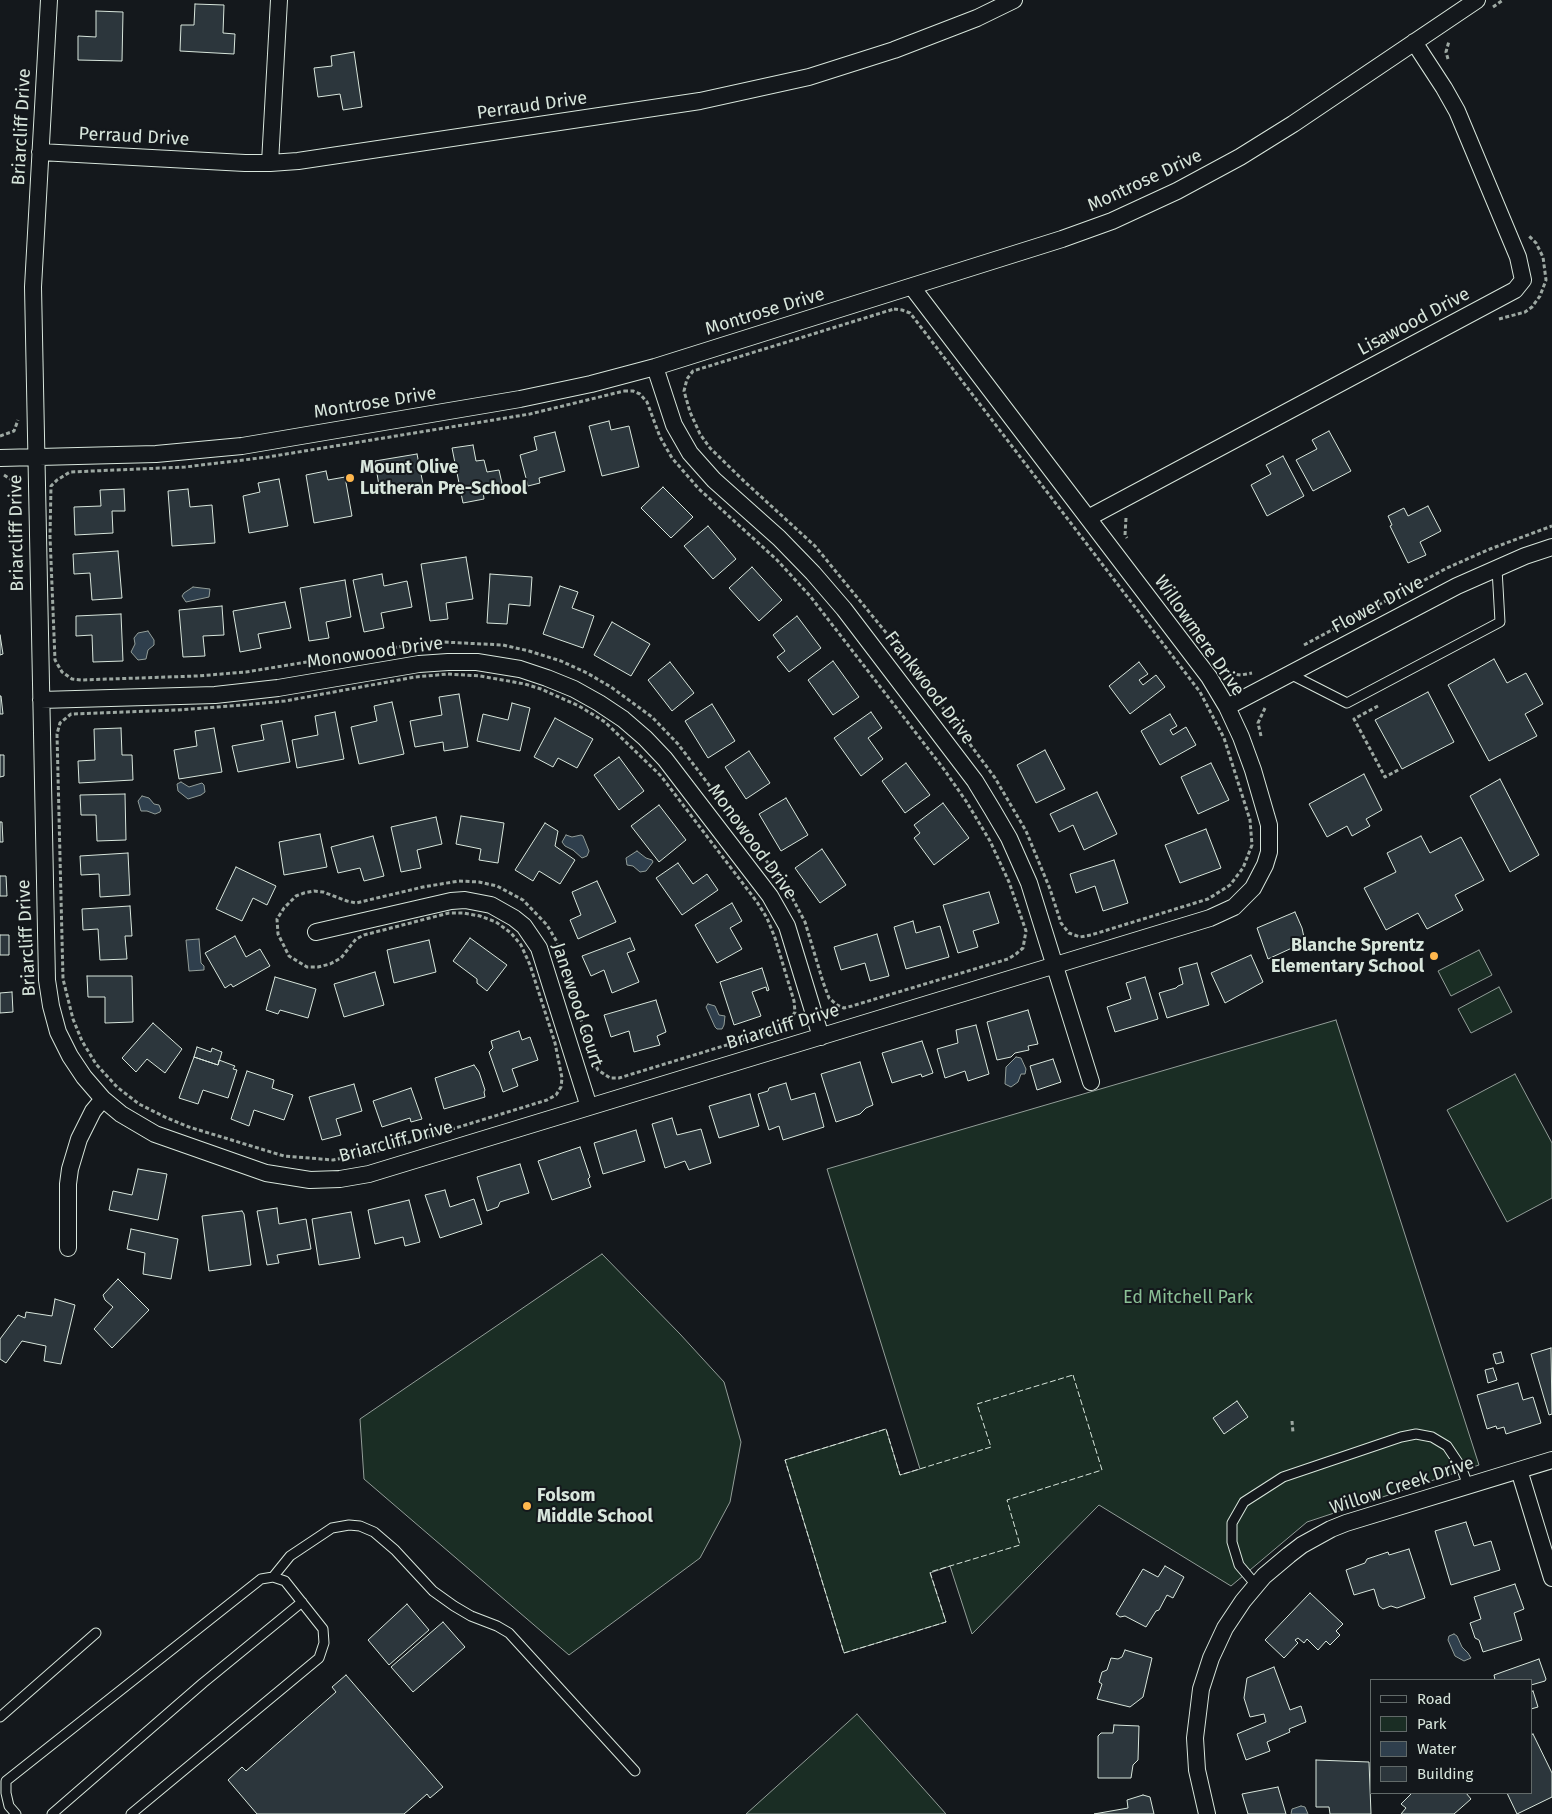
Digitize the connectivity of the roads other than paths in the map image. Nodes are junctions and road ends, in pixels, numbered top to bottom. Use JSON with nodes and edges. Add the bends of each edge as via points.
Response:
{"nodes":[{"id":1,"x":49,"y":0,"type":"edge"},
{"id":2,"x":279,"y":0,"type":"edge"},
{"id":3,"x":1014,"y":0,"type":"edge"},
{"id":4,"x":1483,"y":5,"type":"edge"},
{"id":5,"x":1414,"y":42,"type":"junction"},
{"id":6,"x":40,"y":152,"type":"junction"},
{"id":7,"x":270,"y":163,"type":"junction"},
{"id":8,"x":912,"y":287,"type":"junction"},
{"id":9,"x":655,"y":367,"type":"junction"},
{"id":10,"x":36,"y":457,"type":"junction"},
{"id":11,"x":0,"y":458,"type":"edge"},
{"id":12,"x":1088,"y":518,"type":"junction"},
{"id":13,"x":1552,"y":547,"type":"edge"},
{"id":14,"x":1497,"y":569,"type":"junction"},
{"id":15,"x":1290,"y":674,"type":"junction"},
{"id":16,"x":40,"y":700,"type":"junction"},
{"id":17,"x":1227,"y":708,"type":"junction"},
{"id":18,"x":316,"y":932,"type":"dead end"},
{"id":19,"x":1055,"y":965,"type":"junction"},
{"id":20,"x":821,"y":1037,"type":"junction"},
{"id":21,"x":1091,"y":1082,"type":"dead end"},
{"id":22,"x":103,"y":1099,"type":"junction"},
{"id":23,"x":589,"y":1107,"type":"junction"},
{"id":24,"x":68,"y":1248,"type":"dead end"},
{"id":25,"x":1552,"y":1460,"type":"edge"},
{"id":26,"x":1519,"y":1470,"type":"junction"},
{"id":27,"x":1468,"y":1485,"type":"junction"},
{"id":28,"x":273,"y":1578,"type":"junction"},
{"id":29,"x":1552,"y":1578,"type":"edge"},
{"id":30,"x":1256,"y":1585,"type":"junction"},
{"id":31,"x":302,"y":1602,"type":"junction"},
{"id":32,"x":96,"y":1633,"type":"dead end"},
{"id":33,"x":0,"y":1717,"type":"edge"},
{"id":34,"x":635,"y":1771,"type":"dead end"},
{"id":35,"x":16,"y":1814,"type":"edge"},
{"id":36,"x":52,"y":1814,"type":"edge"},
{"id":37,"x":132,"y":1814,"type":"edge"},
{"id":38,"x":1207,"y":1814,"type":"edge"}],
"edges":[{"from":1,"to":6,"type":"street","name":"Briarcliff Drive"},
{"from":2,"to":7,"type":"street"},
{"from":3,"to":7,"type":"street","name":"Perraud Drive","via":[[894,50],[765,88],[700,101]]},
{"from":4,"to":5,"type":"street","name":"Montrose Drive"},
{"from":5,"to":8,"type":"street","name":"Montrose Drive","via":[[1240,157],[1177,191],[1112,221]]},
{"from":5,"to":12,"type":"street","name":"Lisawood Drive","via":[[1457,112],[1518,257],[1523,280],[1515,290]]},
{"from":6,"to":7,"type":"street","name":"Perraud Drive"},
{"from":6,"to":10,"type":"street","name":"Briarcliff Drive","via":[[33,287]]},
{"from":8,"to":9,"type":"street","name":"Montrose Drive"},
{"from":8,"to":12,"type":"street","name":"Willowmere Drive"},
{"from":9,"to":10,"type":"street","name":"Montrose Drive","via":[[520,399],[242,446],[156,454]]},
{"from":9,"to":19,"type":"street","name":"Frankwood Drive","via":[[674,425],[690,453],[714,480],[813,573],[974,781],[1009,838],[1029,883]]},
{"from":10,"to":11,"type":"street","name":"Montrose Drive"},
{"from":10,"to":16,"type":"street","name":"Briarcliff Drive"},
{"from":12,"to":17,"type":"street","name":"Willowmere Drive","via":[[1209,677]]},
{"from":13,"to":14,"type":"street","name":"Flower Drive"},
{"from":14,"to":15,"type":"street","name":"Flower Drive","via":[[1457,586]]},
{"from":14,"to":15,"type":"lane","via":[[1500,622],[1355,699],[1347,703]]},
{"from":15,"to":17,"type":"street","name":"Flower Drive"},
{"from":16,"to":20,"type":"street","name":"Monowood Drive","via":[[215,695],[448,662],[477,662],[520,670],[574,689],[623,719],[665,759],[770,896],[787,926]]},
{"from":16,"to":22,"type":"street","name":"Briarcliff Drive","via":[[46,980],[58,1032],[84,1077]]},
{"from":17,"to":19,"type":"street","name":"Willowmere Drive","via":[[1253,770],[1269,825],[1269,852],[1252,888],[1234,907],[1210,918]]},
{"from":18,"to":23,"type":"street","name":"Janewood Court","via":[[464,900],[491,905],[514,918],[540,948]]},
{"from":19,"to":20,"type":"street","name":"Briarcliff Drive"},
{"from":19,"to":21,"type":"street","name":"Frankwood Drive"},
{"from":20,"to":23,"type":"street","name":"Briarcliff Drive"},
{"from":22,"to":23,"type":"street","name":"Briarcliff Drive","via":[[132,1122],[155,1134],[266,1173],[310,1180],[369,1174]]},
{"from":22,"to":24,"type":"street","via":[[79,1139],[70,1168]]},
{"from":25,"to":26,"type":"street","name":"Willow Creek Drive"},
{"from":26,"to":27,"type":"street","name":"Willow Creek Drive"},
{"from":26,"to":29,"type":"street"},
{"from":27,"to":30,"type":"street","name":"Willow Creek Drive","via":[[1331,1529],[1289,1554]]},
{"from":27,"to":30,"type":"lane","via":[[1447,1446],[1432,1436],[1416,1434],[1283,1477],[1244,1502],[1232,1524],[1232,1542],[1239,1565]]},
{"from":28,"to":31,"type":"lane","via":[[285,1581]]},
{"from":28,"to":34,"type":"lane","via":[[290,1556],[332,1528],[360,1526],[374,1532],[433,1591],[460,1609],[509,1633]]},
{"from":28,"to":35,"type":"lane","via":[[261,1579],[6,1781],[9,1806]]},
{"from":30,"to":38,"type":"street","name":"Willow Creek Drive","via":[[1225,1628],[1201,1689],[1195,1738],[1197,1770]]},
{"from":31,"to":36,"type":"lane"},
{"from":31,"to":37,"type":"lane","via":[[323,1629],[324,1643],[319,1658]]},
{"from":32,"to":33,"type":"lane"}]}
